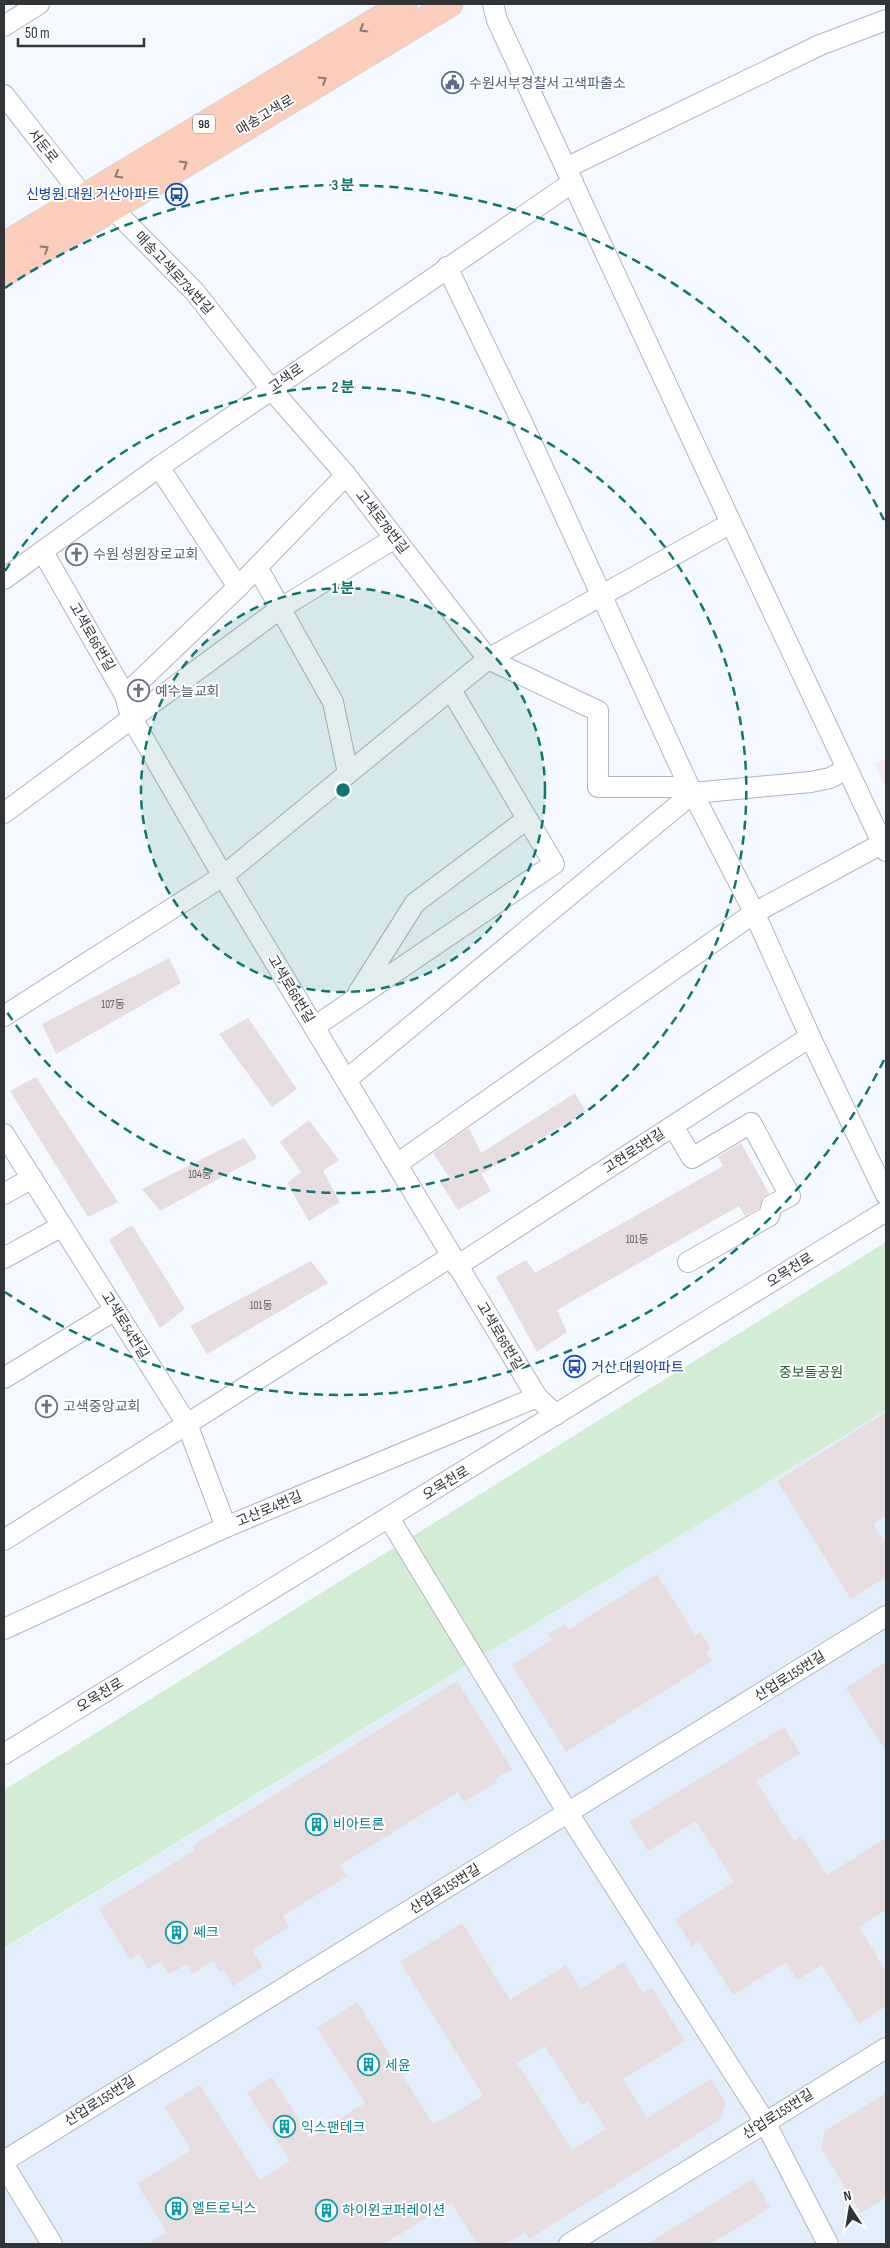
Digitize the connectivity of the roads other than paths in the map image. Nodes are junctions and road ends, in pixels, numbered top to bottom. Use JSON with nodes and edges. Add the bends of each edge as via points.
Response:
{"nodes":[{"id":1,"x":39,"y":4,"type":"edge"},
{"id":2,"x":404,"y":4,"type":"edge"},
{"id":3,"x":450,"y":4,"type":"edge"},
{"id":4,"x":493,"y":4,"type":"edge"},
{"id":5,"x":886,"y":20,"type":"edge"},
{"id":6,"x":4,"y":26,"type":"edge"},
{"id":7,"x":4,"y":95,"type":"edge"},
{"id":8,"x":569,"y":175,"type":"junction"},
{"id":9,"x":83,"y":196,"type":"junction"},
{"id":10,"x":112,"y":208,"type":"junction"},
{"id":11,"x":4,"y":245,"type":"edge"},
{"id":12,"x":447,"y":266,"type":"junction"},
{"id":13,"x":4,"y":274,"type":"edge"},
{"id":14,"x":271,"y":389,"type":"junction"},
{"id":15,"x":159,"y":467,"type":"junction"},
{"id":16,"x":346,"y":475,"type":"junction"},
{"id":17,"x":730,"y":524,"type":"junction"},
{"id":18,"x":395,"y":538,"type":"junction"},
{"id":19,"x":43,"y":552,"type":"junction"},
{"id":20,"x":258,"y":567,"type":"junction"},
{"id":21,"x":4,"y":579,"type":"edge"},
{"id":22,"x":238,"y":587,"type":"junction"},
{"id":23,"x":602,"y":595,"type":"junction"},
{"id":24,"x":281,"y":608,"type":"junction"},
{"id":25,"x":488,"y":659,"type":"junction"},
{"id":26,"x":451,"y":690,"type":"junction"},
{"id":27,"x":125,"y":695,"type":"junction"},
{"id":28,"x":130,"y":717,"type":"junction"},
{"id":29,"x":847,"y":769,"type":"junction"},
{"id":30,"x":348,"y":774,"type":"junction"},
{"id":31,"x":691,"y":790,"type":"junction"},
{"id":32,"x":4,"y":813,"type":"edge"},
{"id":33,"x":527,"y":819,"type":"junction"},
{"id":34,"x":885,"y":847,"type":"edge"},
{"id":35,"x":223,"y":876,"type":"junction"},
{"id":36,"x":754,"y":913,"type":"junction"},
{"id":37,"x":352,"y":1001,"type":"junction"},
{"id":38,"x":4,"y":1016,"type":"edge"},
{"id":39,"x":314,"y":1027,"type":"junction"},
{"id":40,"x":810,"y":1037,"type":"junction"},
{"id":41,"x":346,"y":1080,"type":"junction"},
{"id":42,"x":673,"y":1126,"type":"junction"},
{"id":43,"x":4,"y":1134,"type":"edge"},
{"id":44,"x":397,"y":1164,"type":"junction"},
{"id":45,"x":32,"y":1178,"type":"junction"},
{"id":46,"x":4,"y":1194,"type":"edge"},
{"id":47,"x":886,"y":1195,"type":"edge"},
{"id":48,"x":886,"y":1211,"type":"edge"},
{"id":49,"x":62,"y":1226,"type":"junction"},
{"id":50,"x":4,"y":1258,"type":"edge"},
{"id":51,"x":454,"y":1261,"type":"junction"},
{"id":52,"x":688,"y":1262,"type":"dead end"},
{"id":53,"x":116,"y":1310,"type":"junction"},
{"id":54,"x":4,"y":1378,"type":"edge"},
{"id":55,"x":537,"y":1397,"type":"junction"},
{"id":56,"x":556,"y":1416,"type":"junction"},
{"id":57,"x":187,"y":1424,"type":"junction"},
{"id":58,"x":388,"y":1518,"type":"junction"},
{"id":59,"x":226,"y":1527,"type":"junction"},
{"id":60,"x":4,"y":1540,"type":"edge"},
{"id":61,"x":886,"y":1616,"type":"edge"},
{"id":62,"x":4,"y":1629,"type":"edge"},
{"id":63,"x":4,"y":1754,"type":"edge"},
{"id":64,"x":568,"y":1813,"type":"junction"},
{"id":65,"x":886,"y":2048,"type":"edge"},
{"id":66,"x":766,"y":2122,"type":"junction"},
{"id":67,"x":4,"y":2161,"type":"edge"},
{"id":68,"x":4,"y":2165,"type":"edge"},
{"id":69,"x":52,"y":2244,"type":"edge"},
{"id":70,"x":569,"y":2244,"type":"edge"},
{"id":71,"x":828,"y":2244,"type":"edge"}],
"edges":[{"from":1,"to":6,"type":"street"},
{"from":2,"to":9,"type":"main road","name":"매송고색로","number":"98","one_way":true},
{"from":10,"to":3,"type":"main road","name":"매송고색로","one_way":true},
{"from":4,"to":8,"type":"street","via":[[497,20]]},
{"from":5,"to":8,"type":"street","name":"고색로","via":[[820,45]]},
{"from":7,"to":9,"type":"street","name":"서둔로"},
{"from":8,"to":12,"type":"street","name":"고색로"},
{"from":8,"to":17,"type":"street"},
{"from":9,"to":10,"type":"street","name":"매송고색로734번길"},
{"from":9,"to":11,"type":"main road","name":"매송고색로","number":"98"},
{"from":13,"to":10,"type":"main road","name":"매송고색로","one_way":true},
{"from":10,"to":14,"type":"street","name":"매송고색로734번길","via":[[195,292]]},
{"from":12,"to":14,"type":"street","name":"고색로"},
{"from":12,"to":23,"type":"street"},
{"from":14,"to":15,"type":"street","name":"고색로"},
{"from":14,"to":16,"type":"street","name":"고색로78번길"},
{"from":15,"to":19,"type":"street","name":"고색로"},
{"from":15,"to":22,"type":"street"},
{"from":16,"to":18,"type":"street","name":"고색로78번길"},
{"from":16,"to":20,"type":"street"},
{"from":17,"to":23,"type":"street"},
{"from":17,"to":29,"type":"street"},
{"from":18,"to":24,"type":"street"},
{"from":18,"to":25,"type":"street","name":"고색로78번길"},
{"from":19,"to":21,"type":"street","name":"고색로"},
{"from":19,"to":27,"type":"street","name":"고색로66번길"},
{"from":20,"to":22,"type":"street"},
{"from":20,"to":24,"type":"street"},
{"from":22,"to":27,"type":"street"},
{"from":23,"to":25,"type":"street"},
{"from":23,"to":31,"type":"street"},
{"from":24,"to":28,"type":"street"},
{"from":24,"to":30,"type":"street","via":[[333,702]]},
{"from":25,"to":26,"type":"street"},
{"from":25,"to":31,"type":"street","via":[[598,711],[598,787]]},
{"from":26,"to":30,"type":"street"},
{"from":26,"to":33,"type":"street"},
{"from":27,"to":28,"type":"street","name":"고색로66번길"},
{"from":28,"to":32,"type":"street"},
{"from":28,"to":35,"type":"street","name":"고색로66번길"},
{"from":29,"to":31,"type":"street","via":[[830,778],[811,782]]},
{"from":29,"to":34,"type":"street"},
{"from":30,"to":35,"type":"street"},
{"from":31,"to":36,"type":"street"},
{"from":31,"to":41,"type":"street"},
{"from":33,"to":37,"type":"street","via":[[415,902]]},
{"from":33,"to":37,"type":"street","via":[[554,864]]},
{"from":34,"to":36,"type":"street"},
{"from":35,"to":38,"type":"street"},
{"from":35,"to":39,"type":"street","name":"고색로66번길"},
{"from":36,"to":40,"type":"street"},
{"from":36,"to":44,"type":"street"},
{"from":37,"to":39,"type":"street"},
{"from":39,"to":41,"type":"street","name":"고색로66번길"},
{"from":40,"to":42,"type":"street","name":"고현로5번길"},
{"from":40,"to":47,"type":"street"},
{"from":41,"to":44,"type":"street","name":"고색로66번길"},
{"from":42,"to":51,"type":"street","name":"고현로5번길"},
{"from":42,"to":52,"type":"street","via":[[692,1158],[751,1123],[794,1188],[790,1196],[772,1205],[769,1216]]},
{"from":43,"to":45,"type":"street","name":"고색로54번길"},
{"from":44,"to":51,"type":"street","name":"고색로66번길"},
{"from":45,"to":46,"type":"street"},
{"from":45,"to":49,"type":"street","name":"고색로54번길"},
{"from":48,"to":56,"type":"street","name":"오목천로"},
{"from":49,"to":50,"type":"street"},
{"from":49,"to":53,"type":"street","name":"고색로54번길"},
{"from":51,"to":55,"type":"street","name":"고색로66번길"},
{"from":51,"to":57,"type":"street","name":"고현로5번길"},
{"from":53,"to":54,"type":"street"},
{"from":53,"to":57,"type":"street","name":"고색로54번길"},
{"from":55,"to":56,"type":"street","name":"고색로66번길"},
{"from":55,"to":59,"type":"street","name":"고산로4번길"},
{"from":56,"to":58,"type":"street","name":"오목천로"},
{"from":57,"to":59,"type":"street","name":"고색로54번길"},
{"from":57,"to":60,"type":"street","name":"고현로5번길"},
{"from":58,"to":63,"type":"street","name":"오목천로"},
{"from":58,"to":64,"type":"street"},
{"from":59,"to":62,"type":"street","name":"고산로4번길"},
{"from":61,"to":64,"type":"street","name":"산업로155번길"},
{"from":64,"to":66,"type":"street"},
{"from":64,"to":67,"type":"street","name":"산업로155번길"},
{"from":65,"to":66,"type":"street","name":"산업로155번길"},
{"from":66,"to":70,"type":"street","name":"산업로155번길"},
{"from":66,"to":71,"type":"street"},
{"from":68,"to":69,"type":"street"}]}
